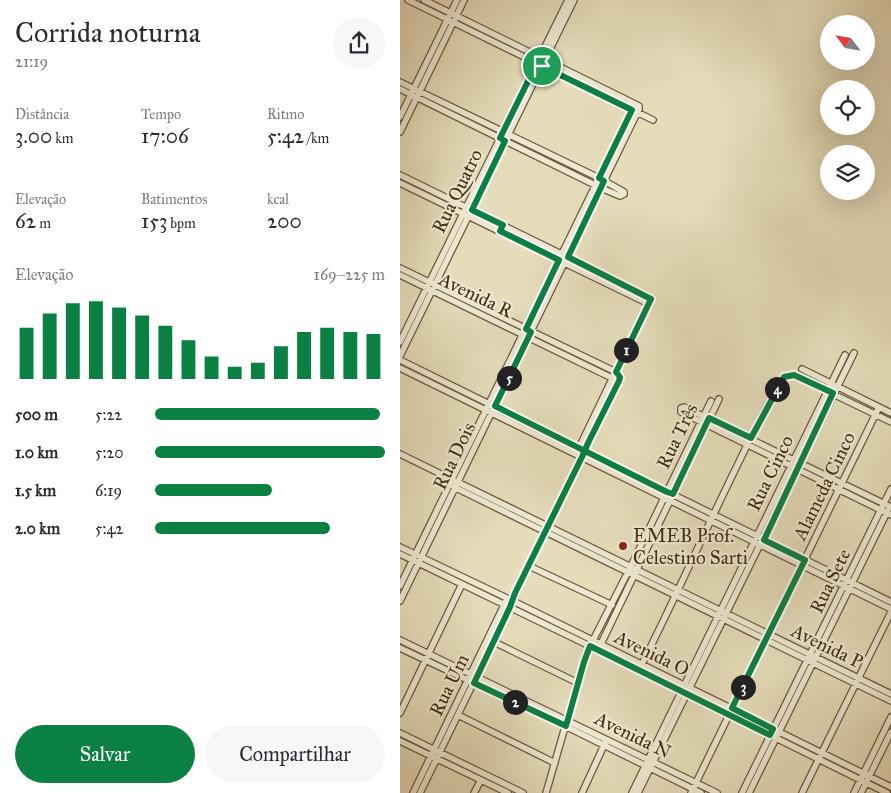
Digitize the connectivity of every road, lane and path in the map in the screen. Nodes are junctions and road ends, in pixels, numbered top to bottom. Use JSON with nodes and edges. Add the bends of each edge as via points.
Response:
{"nodes":[{"id":1,"x":408,"y":0,"type":"edge"},
{"id":2,"x":424,"y":0,"type":"edge"},
{"id":3,"x":457,"y":0,"type":"edge"},
{"id":4,"x":464,"y":0,"type":"edge"},
{"id":5,"x":568,"y":0,"type":"edge"},
{"id":6,"x":574,"y":0,"type":"edge"},
{"id":7,"x":452,"y":18,"type":"junction"},
{"id":8,"x":541,"y":61,"type":"junction"},
{"id":9,"x":400,"y":82,"type":"edge"},
{"id":10,"x":400,"y":89,"type":"edge"},
{"id":11,"x":415,"y":93,"type":"junction"},
{"id":12,"x":636,"y":108,"type":"junction"},
{"id":13,"x":400,"y":117,"type":"edge"},
{"id":14,"x":652,"y":120,"type":"dead end"},
{"id":15,"x":400,"y":132,"type":"edge"},
{"id":16,"x":504,"y":137,"type":"junction"},
{"id":17,"x":400,"y":175,"type":"edge"},
{"id":18,"x":602,"y":180,"type":"junction"},
{"id":19,"x":400,"y":183,"type":"edge"},
{"id":20,"x":598,"y":186,"type":"junction"},
{"id":21,"x":467,"y":212,"type":"junction"},
{"id":22,"x":564,"y":258,"type":"junction"},
{"id":23,"x":400,"y":268,"type":"edge"},
{"id":24,"x":400,"y":275,"type":"edge"},
{"id":25,"x":431,"y":287,"type":"junction"},
{"id":26,"x":527,"y":333,"type":"junction"},
{"id":27,"x":400,"y":342,"type":"edge"},
{"id":28,"x":854,"y":352,"type":"dead end"},
{"id":29,"x":845,"y":355,"type":"dead end"},
{"id":30,"x":400,"y":356,"type":"edge"},
{"id":31,"x":400,"y":360,"type":"edge"},
{"id":32,"x":400,"y":368,"type":"edge"},
{"id":33,"x":802,"y":369,"type":"dead end"},
{"id":34,"x":617,"y":377,"type":"junction"},
{"id":35,"x":830,"y":384,"type":"junction"},
{"id":36,"x":836,"y":387,"type":"junction"},
{"id":37,"x":827,"y":390,"type":"junction"},
{"id":38,"x":833,"y":393,"type":"junction"},
{"id":39,"x":719,"y":399,"type":"dead end"},
{"id":40,"x":711,"y":401,"type":"dead end"},
{"id":41,"x":879,"y":407,"type":"junction"},
{"id":42,"x":491,"y":408,"type":"junction"},
{"id":43,"x":683,"y":409,"type":"dead end"},
{"id":44,"x":891,"y":413,"type":"edge"},
{"id":45,"x":876,"y":414,"type":"junction"},
{"id":46,"x":705,"y":420,"type":"junction"},
{"id":47,"x":891,"y":422,"type":"edge"},
{"id":48,"x":751,"y":438,"type":"junction"},
{"id":49,"x":748,"y":444,"type":"junction"},
{"id":50,"x":580,"y":453,"type":"junction"},
{"id":51,"x":400,"y":454,"type":"edge"},
{"id":52,"x":794,"y":459,"type":"junction"},
{"id":53,"x":801,"y":462,"type":"junction"},
{"id":54,"x":790,"y":465,"type":"junction"},
{"id":55,"x":797,"y":469,"type":"junction"},
{"id":56,"x":454,"y":483,"type":"junction"},
{"id":57,"x":842,"y":483,"type":"junction"},
{"id":58,"x":839,"y":489,"type":"junction"},
{"id":59,"x":891,"y":489,"type":"edge"},
{"id":60,"x":669,"y":496,"type":"junction"},
{"id":61,"x":889,"y":505,"type":"edge"},
{"id":62,"x":886,"y":512,"type":"edge"},
{"id":63,"x":712,"y":518,"type":"junction"},
{"id":64,"x":546,"y":529,"type":"junction"},
{"id":65,"x":755,"y":539,"type":"junction"},
{"id":66,"x":762,"y":542,"type":"junction"},
{"id":67,"x":400,"y":547,"type":"edge"},
{"id":68,"x":400,"y":554,"type":"edge"},
{"id":69,"x":417,"y":559,"type":"junction"},
{"id":70,"x":803,"y":563,"type":"junction"},
{"id":71,"x":529,"y":566,"type":"junction"},
{"id":72,"x":637,"y":569,"type":"junction"},
{"id":73,"x":630,"y":570,"type":"junction"},
{"id":74,"x":634,"y":576,"type":"junction"},
{"id":75,"x":462,"y":584,"type":"junction"},
{"id":76,"x":849,"y":585,"type":"junction"},
{"id":77,"x":400,"y":586,"type":"edge"},
{"id":78,"x":678,"y":593,"type":"junction"},
{"id":79,"x":511,"y":599,"type":"junction"},
{"id":80,"x":400,"y":601,"type":"edge"},
{"id":81,"x":891,"y":602,"type":"edge"},
{"id":82,"x":699,"y":603,"type":"junction"},
{"id":83,"x":612,"y":605,"type":"junction"},
{"id":84,"x":507,"y":606,"type":"junction"},
{"id":85,"x":720,"y":610,"type":"junction"},
{"id":86,"x":891,"y":610,"type":"edge"},
{"id":87,"x":717,"y":616,"type":"junction"},
{"id":88,"x":725,"y":616,"type":"junction"},
{"id":89,"x":767,"y":637,"type":"junction"},
{"id":90,"x":400,"y":640,"type":"edge"},
{"id":91,"x":494,"y":642,"type":"junction"},
{"id":92,"x":592,"y":643,"type":"junction"},
{"id":93,"x":600,"y":647,"type":"junction"},
{"id":94,"x":400,"y":648,"type":"edge"},
{"id":95,"x":428,"y":654,"type":"junction"},
{"id":96,"x":812,"y":658,"type":"junction"},
{"id":97,"x":425,"y":660,"type":"junction"},
{"id":98,"x":642,"y":664,"type":"junction"},
{"id":99,"x":639,"y":670,"type":"junction"},
{"id":100,"x":474,"y":675,"type":"junction"},
{"id":101,"x":857,"y":681,"type":"junction"},
{"id":102,"x":471,"y":682,"type":"junction"},
{"id":103,"x":578,"y":683,"type":"junction"},
{"id":104,"x":685,"y":690,"type":"junction"},
{"id":105,"x":891,"y":694,"type":"edge"},
{"id":106,"x":891,"y":701,"type":"edge"},
{"id":107,"x":732,"y":708,"type":"junction"},
{"id":108,"x":400,"y":713,"type":"edge"},
{"id":109,"x":458,"y":715,"type":"junction"},
{"id":110,"x":729,"y":715,"type":"junction"},
{"id":111,"x":891,"y":717,"type":"edge"},
{"id":112,"x":566,"y":723,"type":"junction"},
{"id":113,"x":891,"y":732,"type":"edge"},
{"id":114,"x":400,"y":733,"type":"edge"},
{"id":115,"x":775,"y":733,"type":"junction"},
{"id":116,"x":400,"y":740,"type":"edge"},
{"id":117,"x":605,"y":742,"type":"junction"},
{"id":118,"x":436,"y":754,"type":"junction"},
{"id":119,"x":820,"y":756,"type":"junction"},
{"id":120,"x":651,"y":760,"type":"junction"},
{"id":121,"x":555,"y":763,"type":"junction"},
{"id":122,"x":648,"y":766,"type":"junction"},
{"id":123,"x":866,"y":775,"type":"junction"},
{"id":124,"x":481,"y":780,"type":"junction"},
{"id":125,"x":863,"y":781,"type":"junction"},
{"id":126,"x":891,"y":787,"type":"edge"},
{"id":127,"x":694,"y":788,"type":"edge"},
{"id":128,"x":414,"y":793,"type":"edge"},
{"id":129,"x":420,"y":793,"type":"edge"},
{"id":130,"x":474,"y":793,"type":"edge"},
{"id":131,"x":508,"y":793,"type":"edge"},
{"id":132,"x":524,"y":793,"type":"edge"},
{"id":133,"x":546,"y":793,"type":"edge"},
{"id":134,"x":582,"y":793,"type":"edge"},
{"id":135,"x":632,"y":793,"type":"edge"},
{"id":136,"x":638,"y":793,"type":"edge"},
{"id":137,"x":701,"y":793,"type":"edge"},
{"id":138,"x":717,"y":793,"type":"edge"},
{"id":139,"x":742,"y":793,"type":"edge"},
{"id":140,"x":749,"y":793,"type":"edge"},
{"id":141,"x":802,"y":793,"type":"edge"},
{"id":142,"x":854,"y":793,"type":"edge"},
{"id":143,"x":861,"y":793,"type":"edge"},
{"id":144,"x":887,"y":793,"type":"edge"}],
"edges":[{"from":1,"to":7,"type":"street"},
{"from":2,"to":7,"type":"street"},
{"from":3,"to":7,"type":"street"},
{"from":4,"to":7,"type":"street"},
{"from":5,"to":8,"type":"street","name":"Rua Quatro"},
{"from":6,"to":8,"type":"street","name":"Rua Quatro"},
{"from":7,"to":8,"type":"street"},
{"from":7,"to":11,"type":"street"},
{"from":8,"to":12,"type":"street"},
{"from":8,"to":16,"type":"street","name":"Rua Quatro"},
{"from":9,"to":11,"type":"street"},
{"from":10,"to":11,"type":"street"},
{"from":11,"to":13,"type":"street"},
{"from":11,"to":15,"type":"street"},
{"from":11,"to":16,"type":"street"},
{"from":12,"to":14,"type":"street"},
{"from":12,"to":18,"type":"street","name":"Rua Dois"},
{"from":16,"to":18,"type":"street"},
{"from":16,"to":20,"type":"street"},
{"from":16,"to":21,"type":"street","name":"Rua Quatro"},
{"from":17,"to":21,"type":"street"},
{"from":18,"to":20,"type":"street","name":"Rua Dois"},
{"from":18,"to":20,"type":"street","via":[[624,194],[620,196]]},
{"from":19,"to":21,"type":"street"},
{"from":20,"to":22,"type":"street","name":"Rua Dois"},
{"from":21,"to":22,"type":"street"},
{"from":21,"to":25,"type":"street","name":"Rua Quatro"},
{"from":22,"to":26,"type":"street","name":"Rua Dois"},
{"from":22,"to":34,"type":"street","name":"Rua Um","via":[[649,300]]},
{"from":23,"to":25,"type":"street","name":"Avenida R"},
{"from":24,"to":25,"type":"street","name":"Avenida R"},
{"from":25,"to":26,"type":"street","name":"Avenida R"},
{"from":25,"to":27,"type":"street","name":"Rua Quatro"},
{"from":25,"to":30,"type":"street","name":"Rua Quatro"},
{"from":26,"to":34,"type":"street","name":"Avenida R"},
{"from":26,"to":42,"type":"street","name":"Rua Dois"},
{"from":28,"to":36,"type":"street","name":"Rua Cinco"},
{"from":29,"to":35,"type":"street","name":"Rua Cinco"},
{"from":31,"to":42,"type":"street"},
{"from":32,"to":42,"type":"street"},
{"from":33,"to":35,"type":"street"},
{"from":34,"to":50,"type":"street","name":"Rua Um"},
{"from":35,"to":36,"type":"street"},
{"from":35,"to":37,"type":"street","name":"Rua Cinco"},
{"from":36,"to":38,"type":"street","name":"Rua Cinco"},
{"from":36,"to":41,"type":"street"},
{"from":37,"to":38,"type":"street"},
{"from":37,"to":48,"type":"street","via":[[794,375],[788,376],[782,380]]},
{"from":37,"to":52,"type":"street","name":"Rua Cinco"},
{"from":38,"to":45,"type":"street"},
{"from":38,"to":53,"type":"street","name":"Rua Cinco"},
{"from":39,"to":46,"type":"street","name":"Rua Três"},
{"from":40,"to":46,"type":"street","name":"Rua Três"},
{"from":41,"to":44,"type":"street"},
{"from":41,"to":45,"type":"street","name":"Alameda Cinco"},
{"from":42,"to":50,"type":"street"},
{"from":42,"to":56,"type":"street","name":"Rua Dois"},
{"from":43,"to":46,"type":"street"},
{"from":45,"to":47,"type":"street"},
{"from":45,"to":57,"type":"street","name":"Alameda Cinco"},
{"from":46,"to":48,"type":"street"},
{"from":46,"to":49,"type":"street"},
{"from":46,"to":60,"type":"street","name":"Rua Três"},
{"from":48,"to":49,"type":"street"},
{"from":48,"to":52,"type":"street"},
{"from":49,"to":54,"type":"street"},
{"from":49,"to":63,"type":"street"},
{"from":50,"to":60,"type":"street"},
{"from":50,"to":64,"type":"street","name":"Rua Um"},
{"from":51,"to":56,"type":"street","name":"Avenida P"},
{"from":52,"to":53,"type":"street"},
{"from":52,"to":54,"type":"street","name":"Rua Cinco"},
{"from":53,"to":55,"type":"street","name":"Rua Cinco"},
{"from":53,"to":57,"type":"street"},
{"from":54,"to":55,"type":"street"},
{"from":54,"to":65,"type":"street","name":"Rua Cinco"},
{"from":55,"to":58,"type":"street"},
{"from":55,"to":66,"type":"street","name":"Rua Cinco"},
{"from":56,"to":64,"type":"street","name":"Avenida P"},
{"from":56,"to":69,"type":"street","name":"Rua Dois"},
{"from":57,"to":58,"type":"street","name":"Alameda Cinco"},
{"from":57,"to":61,"type":"street"},
{"from":58,"to":62,"type":"street"},
{"from":58,"to":70,"type":"street","name":"Alameda Cinco"},
{"from":59,"to":61,"type":"street","name":"Rua Sete"},
{"from":60,"to":63,"type":"street"},
{"from":60,"to":72,"type":"street","name":"Rua Três"},
{"from":60,"to":73,"type":"street","name":"Rua Três"},
{"from":61,"to":62,"type":"street","name":"Rua Sete"},
{"from":62,"to":76,"type":"street","name":"Rua Sete"},
{"from":63,"to":65,"type":"street"},
{"from":63,"to":78,"type":"street"},
{"from":64,"to":71,"type":"street","name":"Rua Um"},
{"from":64,"to":73,"type":"street","name":"Avenida P"},
{"from":65,"to":66,"type":"street"},
{"from":65,"to":85,"type":"street","name":"Rua Cinco"},
{"from":66,"to":70,"type":"street"},
{"from":66,"to":88,"type":"street","name":"Rua Cinco"},
{"from":67,"to":69,"type":"street","name":"Avenida O"},
{"from":68,"to":69,"type":"street","name":"Avenida O"},
{"from":69,"to":75,"type":"street","name":"Avenida O"},
{"from":69,"to":77,"type":"street","name":"Rua Dois"},
{"from":69,"to":79,"type":"street","name":"Avenida O"},
{"from":69,"to":80,"type":"street","name":"Rua Dois"},
{"from":70,"to":76,"type":"street"},
{"from":70,"to":89,"type":"street","name":"Alameda Cinco"},
{"from":71,"to":79,"type":"street","name":"Rua Um"},
{"from":71,"to":83,"type":"street"},
{"from":72,"to":73,"type":"street","name":"Avenida P"},
{"from":72,"to":74,"type":"street","name":"Rua Três"},
{"from":72,"to":78,"type":"street","name":"Avenida P"},
{"from":73,"to":74,"type":"street","name":"Avenida P"},
{"from":73,"to":83,"type":"street","name":"Rua Três"},
{"from":74,"to":78,"type":"street","name":"Avenida P"},
{"from":74,"to":93,"type":"street","name":"Rua Três"},
{"from":75,"to":84,"type":"street","name":"Avenida O"},
{"from":75,"to":95,"type":"street"},
{"from":76,"to":81,"type":"street"},
{"from":76,"to":86,"type":"street"},
{"from":76,"to":96,"type":"street","name":"Rua Sete"},
{"from":78,"to":82,"type":"street","name":"Avenida P"},
{"from":78,"to":98,"type":"street"},
{"from":79,"to":84,"type":"street","name":"Rua Um"},
{"from":79,"to":92,"type":"street","name":"Avenida O"},
{"from":82,"to":85,"type":"street","name":"Avenida P"},
{"from":82,"to":87,"type":"street","name":"Avenida P"},
{"from":83,"to":92,"type":"street","name":"Rua Três"},
{"from":84,"to":91,"type":"street","name":"Rua Um"},
{"from":84,"to":92,"type":"street","name":"Avenida O"},
{"from":84,"to":100,"type":"street","name":"Rua Um"},
{"from":85,"to":87,"type":"street","name":"Rua Cinco"},
{"from":85,"to":88,"type":"street","name":"Avenida P"},
{"from":86,"to":101,"type":"street"},
{"from":87,"to":88,"type":"street","name":"Avenida P"},
{"from":87,"to":104,"type":"street","name":"Rua Cinco"},
{"from":88,"to":89,"type":"street","name":"Avenida P"},
{"from":88,"to":104,"type":"street","name":"Rua Cinco"},
{"from":89,"to":96,"type":"street","name":"Avenida P"},
{"from":89,"to":107,"type":"street","name":"Alameda Cinco"},
{"from":90,"to":95,"type":"street","name":"Avenida N"},
{"from":91,"to":100,"type":"street","name":"Rua Um"},
{"from":91,"to":103,"type":"street"},
{"from":92,"to":93,"type":"street","name":"Avenida O"},
{"from":92,"to":103,"type":"street","name":"Rua Três"},
{"from":93,"to":98,"type":"street","name":"Avenida O"},
{"from":93,"to":99,"type":"street","name":"Avenida O"},
{"from":94,"to":97,"type":"street","name":"Avenida N"},
{"from":95,"to":97,"type":"street"},
{"from":95,"to":100,"type":"street","name":"Avenida N"},
{"from":96,"to":101,"type":"street","name":"Avenida P"},
{"from":96,"to":115,"type":"street","name":"Rua Sete"},
{"from":97,"to":102,"type":"street","name":"Avenida N"},
{"from":97,"to":108,"type":"street"},
{"from":98,"to":99,"type":"street"},
{"from":98,"to":104,"type":"street","name":"Avenida O"},
{"from":99,"to":104,"type":"street","name":"Avenida O"},
{"from":100,"to":102,"type":"street","name":"Rua Um"},
{"from":100,"to":112,"type":"street","name":"Avenida N"},
{"from":101,"to":105,"type":"street","name":"Avenida P"},
{"from":101,"to":106,"type":"street","name":"Avenida P"},
{"from":101,"to":119,"type":"street"},
{"from":102,"to":109,"type":"street","name":"Rua Um"},
{"from":102,"to":112,"type":"street","name":"Avenida N"},
{"from":102,"to":118,"type":"street","name":"Rua Um"},
{"from":103,"to":112,"type":"street","name":"Rua Três"},
{"from":104,"to":107,"type":"street","name":"Avenida O"},
{"from":104,"to":110,"type":"street","name":"Avenida O"},
{"from":104,"to":120,"type":"street","name":"Rua Cinco"},
{"from":107,"to":110,"type":"street","name":"Alameda Cinco"},
{"from":107,"to":115,"type":"street","name":"Avenida O"},
{"from":109,"to":118,"type":"street","name":"Rua Um"},
{"from":109,"to":121,"type":"street"},
{"from":110,"to":115,"type":"street","name":"Avenida O"},
{"from":110,"to":127,"type":"street","name":"Alameda Cinco"},
{"from":111,"to":123,"type":"street"},
{"from":112,"to":117,"type":"street","name":"Avenida N"},
{"from":112,"to":121,"type":"street","name":"Rua Três"},
{"from":113,"to":123,"type":"street"},
{"from":114,"to":118,"type":"street"},
{"from":115,"to":119,"type":"street","name":"Avenida O"},
{"from":115,"to":139,"type":"street","name":"Rua Sete"},
{"from":115,"to":140,"type":"street","name":"Rua Sete"},
{"from":116,"to":118,"type":"street"},
{"from":117,"to":120,"type":"street","name":"Avenida N"},
{"from":117,"to":122,"type":"street","name":"Avenida N"},
{"from":117,"to":134,"type":"street"},
{"from":118,"to":124,"type":"street"},
{"from":118,"to":128,"type":"street","name":"Rua Um"},
{"from":118,"to":129,"type":"street","name":"Rua Um"},
{"from":118,"to":132,"type":"street"},
{"from":119,"to":123,"type":"street","name":"Avenida O"},
{"from":119,"to":125,"type":"street","name":"Avenida O"},
{"from":119,"to":141,"type":"street"},
{"from":120,"to":122,"type":"street","name":"Rua Cinco"},
{"from":120,"to":127,"type":"street","name":"Avenida N"},
{"from":121,"to":133,"type":"street","name":"Rua Três"},
{"from":122,"to":127,"type":"street","name":"Avenida N"},
{"from":122,"to":135,"type":"street","name":"Rua Cinco"},
{"from":122,"to":136,"type":"street","name":"Rua Cinco"},
{"from":123,"to":125,"type":"street"},
{"from":123,"to":126,"type":"street","name":"Avenida O"},
{"from":124,"to":130,"type":"street"},
{"from":124,"to":131,"type":"street"},
{"from":125,"to":142,"type":"street"},
{"from":125,"to":143,"type":"street"},
{"from":125,"to":144,"type":"street","name":"Avenida O"},
{"from":127,"to":137,"type":"street","name":"Avenida N"},
{"from":127,"to":138,"type":"street","name":"Avenida N"}]}
